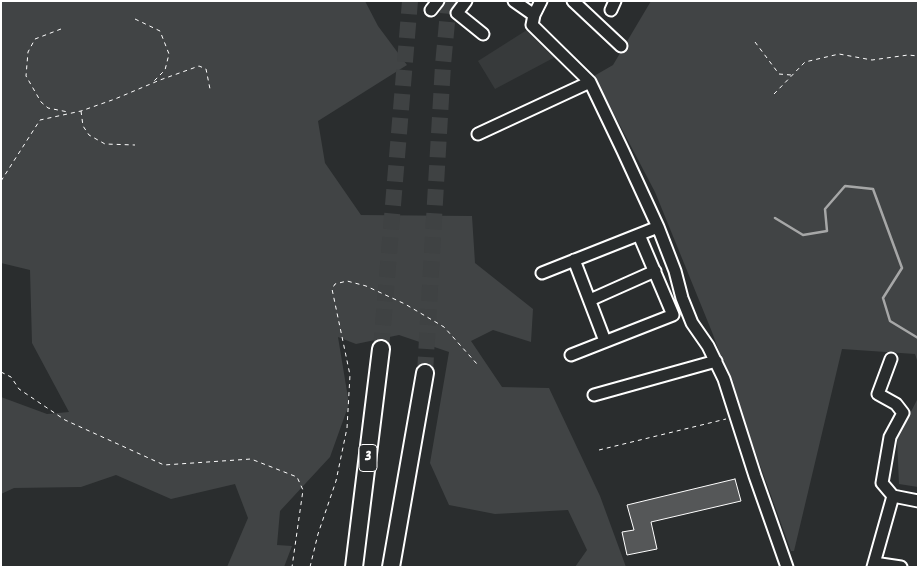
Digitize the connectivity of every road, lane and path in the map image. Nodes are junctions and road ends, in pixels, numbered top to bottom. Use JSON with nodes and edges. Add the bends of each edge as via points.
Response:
{"nodes":[{"id":1,"x":466,"y":1,"type":"edge"},
{"id":2,"x":514,"y":1,"type":"edge"},
{"id":3,"x":542,"y":1,"type":"edge"},
{"id":4,"x":573,"y":1,"type":"edge"},
{"id":5,"x":534,"y":15,"type":"junction"},
{"id":6,"x":135,"y":20,"type":"dead end"},
{"id":7,"x":61,"y":29,"type":"dead end"},
{"id":8,"x":483,"y":34,"type":"dead end"},
{"id":9,"x":755,"y":42,"type":"dead end"},
{"id":10,"x":621,"y":46,"type":"dead end"},
{"id":11,"x":918,"y":56,"type":"edge"},
{"id":12,"x":792,"y":75,"type":"junction"},
{"id":13,"x":590,"y":82,"type":"junction"},
{"id":14,"x":150,"y":84,"type":"junction"},
{"id":15,"x":210,"y":89,"type":"dead end"},
{"id":16,"x":774,"y":94,"type":"dead end"},
{"id":17,"x":81,"y":111,"type":"junction"},
{"id":18,"x":71,"y":113,"type":"junction"},
{"id":19,"x":478,"y":134,"type":"dead end"},
{"id":20,"x":135,"y":145,"type":"dead end"},
{"id":21,"x":1,"y":181,"type":"edge"},
{"id":22,"x":658,"y":227,"type":"junction"},
{"id":23,"x":639,"y":234,"type":"junction"},
{"id":24,"x":574,"y":260,"type":"junction"},
{"id":25,"x":654,"y":271,"type":"junction"},
{"id":26,"x":542,"y":272,"type":"dead end"},
{"id":27,"x":590,"y":300,"type":"junction"},
{"id":28,"x":605,"y":342,"type":"junction"},
{"id":29,"x":381,"y":349,"type":"tunnel mouth"},
{"id":30,"x":571,"y":355,"type":"dead end"},
{"id":31,"x":890,"y":359,"type":"dead end"},
{"id":32,"x":716,"y":361,"type":"junction"},
{"id":33,"x":477,"y":364,"type":"dead end"},
{"id":34,"x":1,"y":372,"type":"edge"},
{"id":35,"x":425,"y":373,"type":"tunnel mouth"},
{"id":36,"x":594,"y":395,"type":"dead end"},
{"id":37,"x":736,"y":416,"type":"junction"},
{"id":38,"x":598,"y":450,"type":"dead end"},
{"id":39,"x":893,"y":496,"type":"junction"},
{"id":40,"x":918,"y":501,"type":"edge"},
{"id":41,"x":873,"y":565,"type":"edge"},
{"id":42,"x":788,"y":566,"type":"edge"},
{"id":43,"x":292,"y":567,"type":"edge"},
{"id":44,"x":310,"y":567,"type":"edge"},
{"id":45,"x":354,"y":567,"type":"edge"},
{"id":46,"x":391,"y":567,"type":"edge"},
{"id":47,"x":901,"y":567,"type":"edge"}],
"edges":[{"from":1,"to":8,"type":"street","via":[[457,13]]},
{"from":2,"to":5,"type":"street"},
{"from":3,"to":5,"type":"street"},
{"from":4,"to":10,"type":"street"},
{"from":5,"to":13,"type":"street","via":[[532,25]]},
{"from":6,"to":14,"type":"path","via":[[160,31],[169,54],[165,70]]},
{"from":7,"to":18,"type":"path","via":[[34,39],[28,52],[26,76],[48,108]]},
{"from":9,"to":12,"type":"path","via":[[779,74]]},
{"from":11,"to":12,"type":"path","via":[[872,60],[839,54],[805,62]]},
{"from":12,"to":16,"type":"path"},
{"from":13,"to":19,"type":"street"},
{"from":13,"to":22,"type":"street"},
{"from":14,"to":15,"type":"path","via":[[199,66],[206,69]]},
{"from":14,"to":17,"type":"path"},
{"from":17,"to":18,"type":"path"},
{"from":17,"to":20,"type":"path","via":[[83,126],[89,135],[105,144]]},
{"from":18,"to":21,"type":"path","via":[[40,120]]},
{"from":22,"to":23,"type":"street"},
{"from":22,"to":32,"type":"street","via":[[692,323]]},
{"from":23,"to":24,"type":"street"},
{"from":23,"to":25,"type":"street"},
{"from":24,"to":26,"type":"street"},
{"from":24,"to":27,"type":"street"},
{"from":25,"to":27,"type":"street"},
{"from":25,"to":28,"type":"street","via":[[673,315]]},
{"from":27,"to":28,"type":"street"},
{"from":28,"to":30,"type":"street"},
{"from":29,"to":45,"type":"highway","number":"3"},
{"from":31,"to":39,"type":"street","via":[[878,394],[896,404],[903,413],[890,437],[882,483]]},
{"from":32,"to":36,"type":"street"},
{"from":32,"to":37,"type":"street"},
{"from":33,"to":44,"type":"path","via":[[444,327],[405,304],[366,286],[347,281],[335,284],[332,289],[350,375],[347,428],[336,482]]},
{"from":34,"to":43,"type":"path","via":[[11,377],[19,389],[65,420],[164,465],[250,459],[297,477],[303,490]]},
{"from":35,"to":46,"type":"highway"},
{"from":37,"to":38,"type":"path"},
{"from":37,"to":42,"type":"street"},
{"from":39,"to":40,"type":"street"},
{"from":39,"to":41,"type":"street"},
{"from":41,"to":47,"type":"street"}]}
